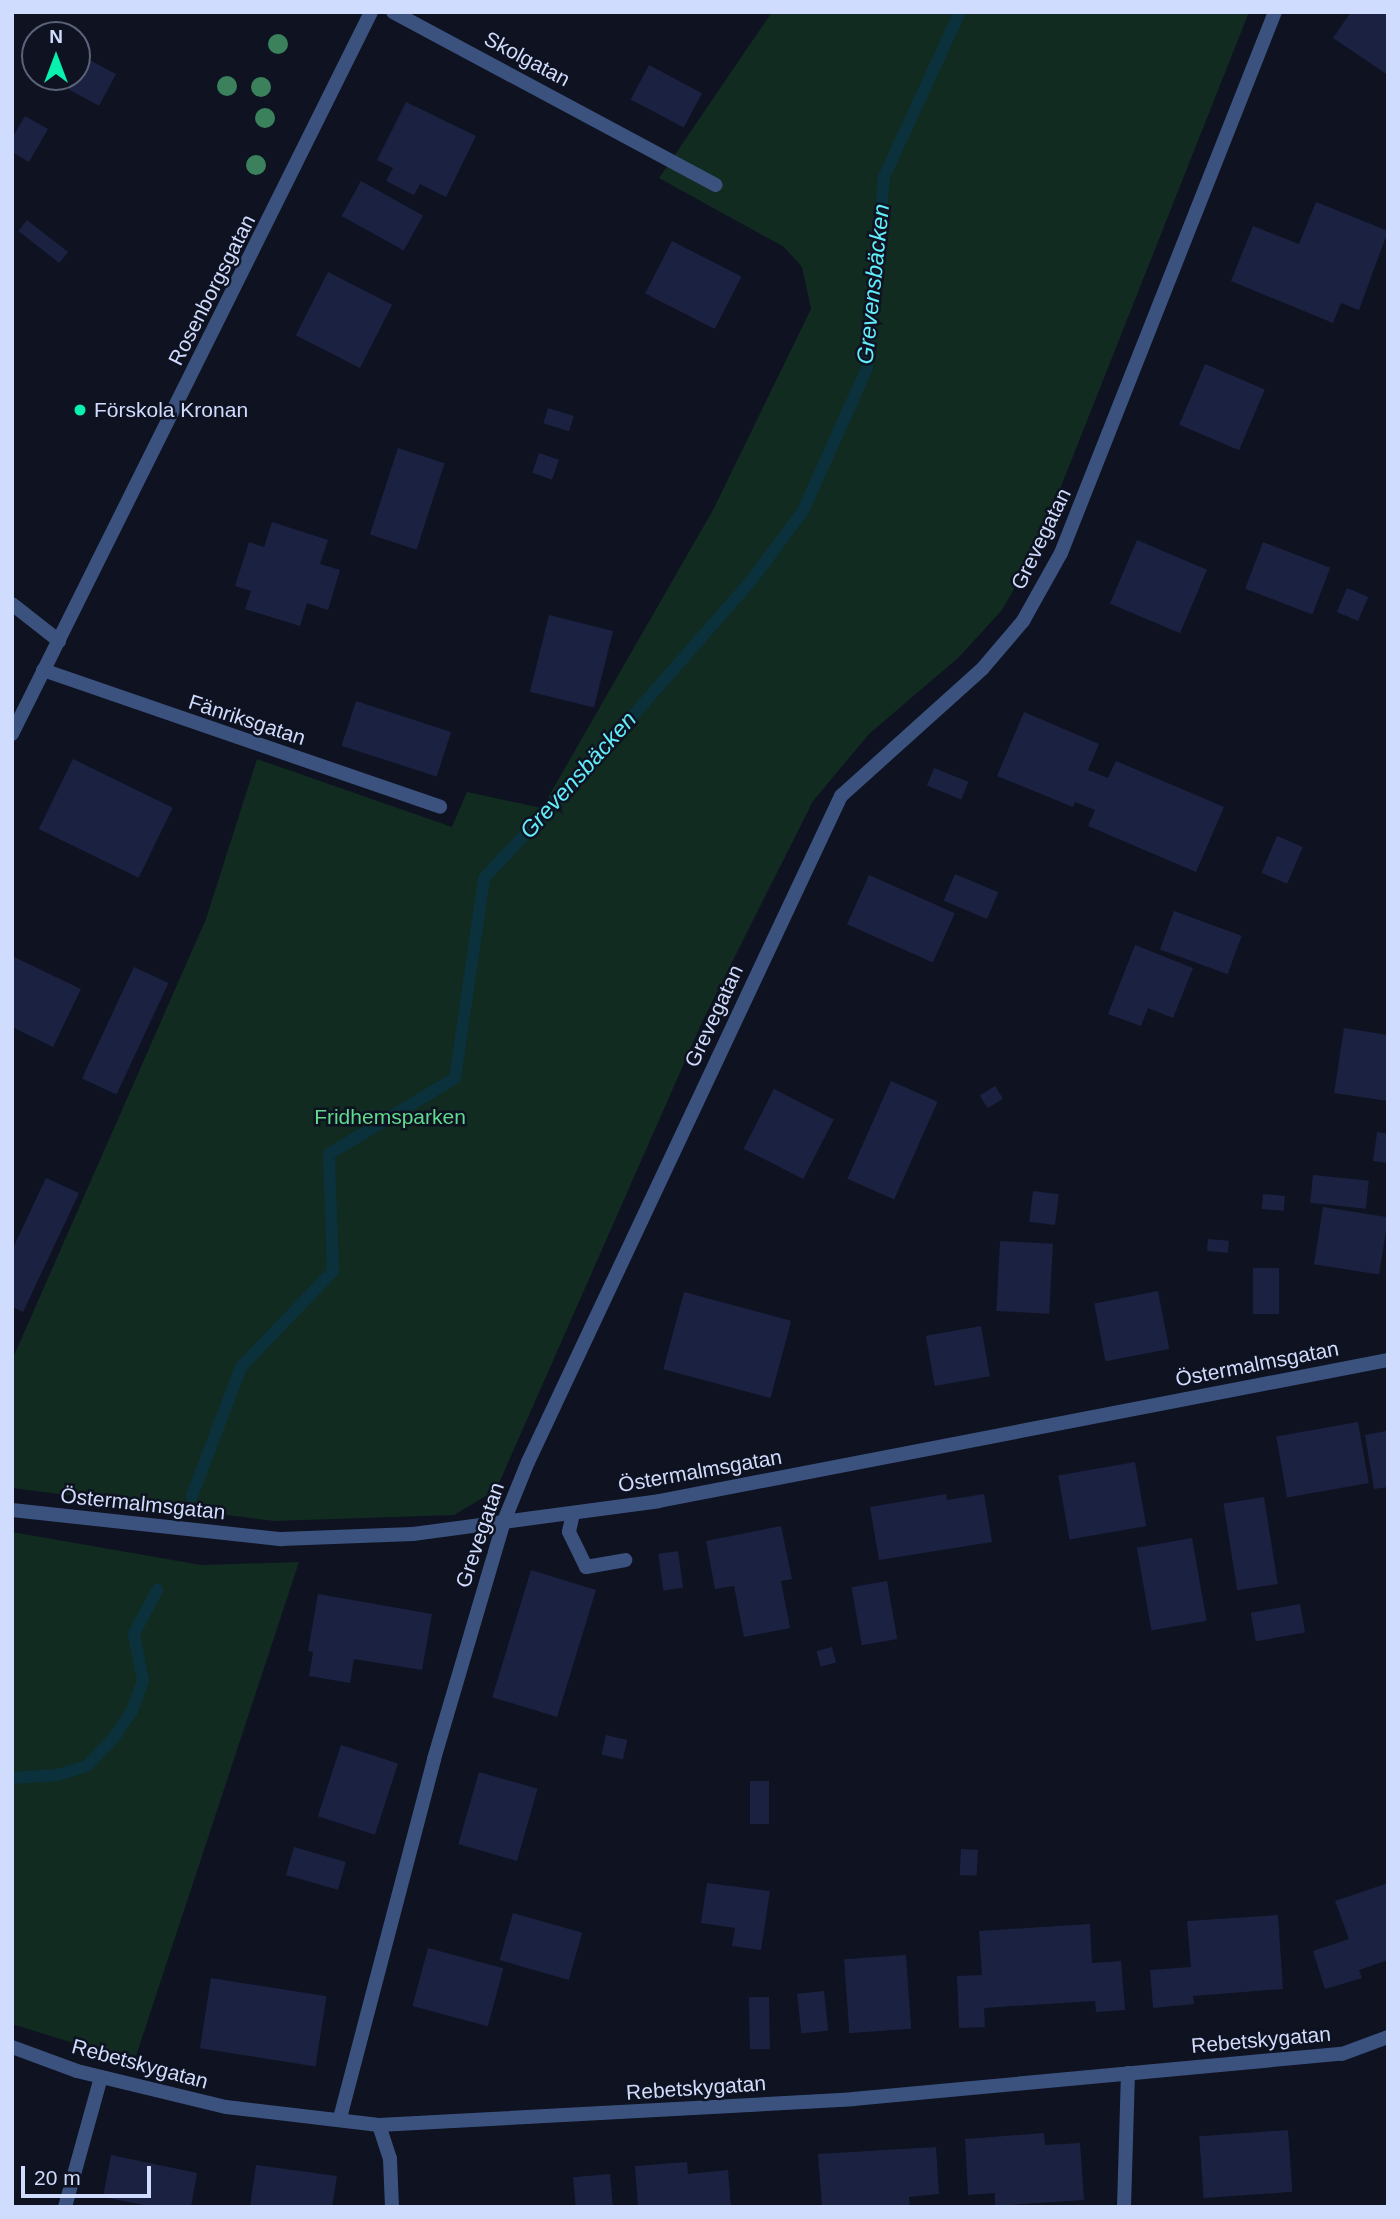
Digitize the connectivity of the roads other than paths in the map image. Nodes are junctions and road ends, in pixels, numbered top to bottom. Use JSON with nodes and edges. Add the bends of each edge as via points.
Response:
{"nodes":[{"id":1,"x":371,"y":12,"type":"edge"},
{"id":2,"x":393,"y":12,"type":"edge"},
{"id":3,"x":1275,"y":12,"type":"edge"},
{"id":4,"x":715,"y":185,"type":"dead end"},
{"id":5,"x":12,"y":604,"type":"edge"},
{"id":6,"x":59,"y":641,"type":"junction"},
{"id":7,"x":43,"y":670,"type":"junction"},
{"id":8,"x":12,"y":734,"type":"edge"},
{"id":9,"x":440,"y":807,"type":"dead end"},
{"id":10,"x":1388,"y":1360,"type":"edge"},
{"id":11,"x":12,"y":1510,"type":"edge"},
{"id":12,"x":573,"y":1514,"type":"junction"},
{"id":13,"x":503,"y":1521,"type":"junction"},
{"id":14,"x":625,"y":1560,"type":"dead end"},
{"id":15,"x":1388,"y":2037,"type":"edge"},
{"id":16,"x":12,"y":2047,"type":"edge"},
{"id":17,"x":1128,"y":2073,"type":"junction"},
{"id":18,"x":101,"y":2077,"type":"junction"},
{"id":19,"x":340,"y":2118,"type":"junction"},
{"id":20,"x":379,"y":2125,"type":"junction"},
{"id":21,"x":65,"y":2207,"type":"edge"},
{"id":22,"x":392,"y":2207,"type":"edge"},
{"id":23,"x":1124,"y":2207,"type":"edge"}],
"edges":[{"from":1,"to":6,"type":"street","name":"Rosenborgsgatan"},
{"from":2,"to":4,"type":"street","name":"Skolgatan"},
{"from":3,"to":13,"type":"street","name":"Grevegatan","via":[[1061,553],[1023,621],[983,668],[841,796]]},
{"from":5,"to":6,"type":"street"},
{"from":6,"to":7,"type":"street","name":"Rosenborgsgatan"},
{"from":7,"to":8,"type":"street","name":"Rosenborgsgatan"},
{"from":7,"to":9,"type":"street","name":"Fänriksgatan"},
{"from":10,"to":12,"type":"street","name":"Östermalmsgatan"},
{"from":11,"to":13,"type":"street","name":"Östermalmsgatan","via":[[281,1539],[413,1534]]},
{"from":12,"to":13,"type":"street","name":"Östermalmsgatan"},
{"from":12,"to":14,"type":"street","via":[[569,1532],[586,1567]]},
{"from":13,"to":19,"type":"street","name":"Grevegatan","via":[[434,1759]]},
{"from":15,"to":17,"type":"street","name":"Rebetskygatan","via":[[1342,2054]]},
{"from":16,"to":18,"type":"street","name":"Rebetskygatan"},
{"from":17,"to":20,"type":"street","name":"Rebetskygatan","via":[[624,2115]]},
{"from":17,"to":23,"type":"street"},
{"from":18,"to":19,"type":"street","name":"Rebetskygatan","via":[[226,2107]]},
{"from":18,"to":21,"type":"street"},
{"from":19,"to":20,"type":"street","name":"Rebetskygatan"},
{"from":20,"to":22,"type":"street","via":[[390,2159]]}]}
